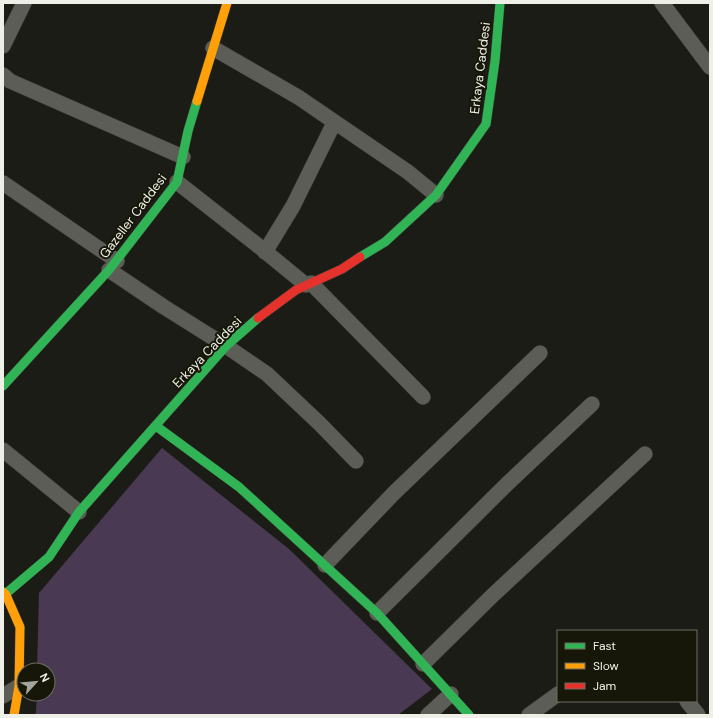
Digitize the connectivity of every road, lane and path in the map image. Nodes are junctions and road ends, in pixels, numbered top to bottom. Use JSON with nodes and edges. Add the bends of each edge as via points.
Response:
{"nodes":[{"id":1,"x":24,"y":3,"type":"edge"},
{"id":2,"x":227,"y":3,"type":"edge"},
{"id":3,"x":500,"y":3,"type":"edge"},
{"id":4,"x":662,"y":3,"type":"edge"},
{"id":5,"x":3,"y":46,"type":"edge"},
{"id":6,"x":213,"y":48,"type":"junction"},
{"id":7,"x":710,"y":67,"type":"edge"},
{"id":8,"x":3,"y":75,"type":"edge"},
{"id":9,"x":334,"y":123,"type":"junction"},
{"id":10,"x":183,"y":158,"type":"junction"},
{"id":11,"x":177,"y":182,"type":"junction"},
{"id":12,"x":3,"y":183,"type":"edge"},
{"id":13,"x":436,"y":195,"type":"junction"},
{"id":14,"x":265,"y":252,"type":"junction"},
{"id":15,"x":113,"y":265,"type":"junction"},
{"id":16,"x":308,"y":284,"type":"junction"},
{"id":17,"x":226,"y":346,"type":"junction"},
{"id":18,"x":540,"y":353,"type":"dead end"},
{"id":19,"x":3,"y":386,"type":"edge"},
{"id":20,"x":423,"y":397,"type":"dead end"},
{"id":21,"x":592,"y":404,"type":"dead end"},
{"id":22,"x":156,"y":426,"type":"junction"},
{"id":23,"x":3,"y":450,"type":"edge"},
{"id":24,"x":645,"y":454,"type":"dead end"},
{"id":25,"x":356,"y":461,"type":"dead end"},
{"id":26,"x":79,"y":512,"type":"junction"},
{"id":27,"x":324,"y":565,"type":"junction"},
{"id":28,"x":4,"y":594,"type":"edge"},
{"id":29,"x":377,"y":613,"type":"junction"},
{"id":30,"x":19,"y":662,"type":"edge"},
{"id":31,"x":423,"y":664,"type":"junction"},
{"id":32,"x":16,"y":688,"type":"edge"},
{"id":33,"x":451,"y":694,"type":"junction"},
{"id":34,"x":557,"y":695,"type":"edge"},
{"id":35,"x":3,"y":696,"type":"edge"},
{"id":36,"x":16,"y":702,"type":"edge"},
{"id":37,"x":688,"y":702,"type":"edge"},
{"id":38,"x":14,"y":715,"type":"edge"},
{"id":39,"x":428,"y":715,"type":"edge"},
{"id":40,"x":469,"y":715,"type":"edge"},
{"id":41,"x":529,"y":715,"type":"edge"},
{"id":42,"x":698,"y":715,"type":"edge"}],
"edges":[{"from":1,"to":5,"type":"street"},
{"from":2,"to":6,"type":"street","name":"Gazeller Caddesi"},
{"from":3,"to":13,"type":"street","name":"Erkaya Caddesi","via":[[486,124]]},
{"from":4,"to":7,"type":"street"},
{"from":6,"to":9,"type":"street","via":[[298,97]]},
{"from":6,"to":10,"type":"street","name":"Gazeller Caddesi","via":[[188,131]]},
{"from":8,"to":10,"type":"street","via":[[10,81]]},
{"from":9,"to":13,"type":"street","via":[[408,172]]},
{"from":9,"to":14,"type":"street","via":[[293,206]]},
{"from":10,"to":11,"type":"street","name":"Gazeller Caddesi"},
{"from":11,"to":14,"type":"street"},
{"from":11,"to":15,"type":"street","name":"Gazeller Caddesi"},
{"from":12,"to":15,"type":"street"},
{"from":13,"to":16,"type":"street","name":"Erkaya Caddesi","via":[[385,242],[342,269]]},
{"from":14,"to":16,"type":"street"},
{"from":15,"to":17,"type":"street","via":[[164,307]]},
{"from":15,"to":19,"type":"street","name":"Gazeller Caddesi"},
{"from":16,"to":17,"type":"street","name":"Erkaya Caddesi","via":[[260,316]]},
{"from":16,"to":20,"type":"street"},
{"from":17,"to":22,"type":"street","name":"Erkaya Caddesi"},
{"from":17,"to":25,"type":"street","via":[[267,374]]},
{"from":18,"to":27,"type":"street","via":[[394,493]]},
{"from":21,"to":29,"type":"street","via":[[496,494]]},
{"from":22,"to":26,"type":"street","name":"Erkaya Caddesi"},
{"from":22,"to":27,"type":"street","via":[[239,486]]},
{"from":23,"to":26,"type":"street"},
{"from":24,"to":31,"type":"street","via":[[493,595]]},
{"from":26,"to":28,"type":"street","name":"Erkaya Caddesi","via":[[49,557]]},
{"from":27,"to":29,"type":"street"},
{"from":28,"to":30,"type":"street","name":"Erkaya Caddesi","via":[[20,628]]},
{"from":29,"to":31,"type":"street"},
{"from":31,"to":33,"type":"street"},
{"from":32,"to":35,"type":"street"},
{"from":33,"to":39,"type":"street"},
{"from":33,"to":40,"type":"street"},
{"from":34,"to":41,"type":"street"},
{"from":36,"to":38,"type":"street","name":"Erkaya Caddesi"},
{"from":37,"to":42,"type":"street"}]}
